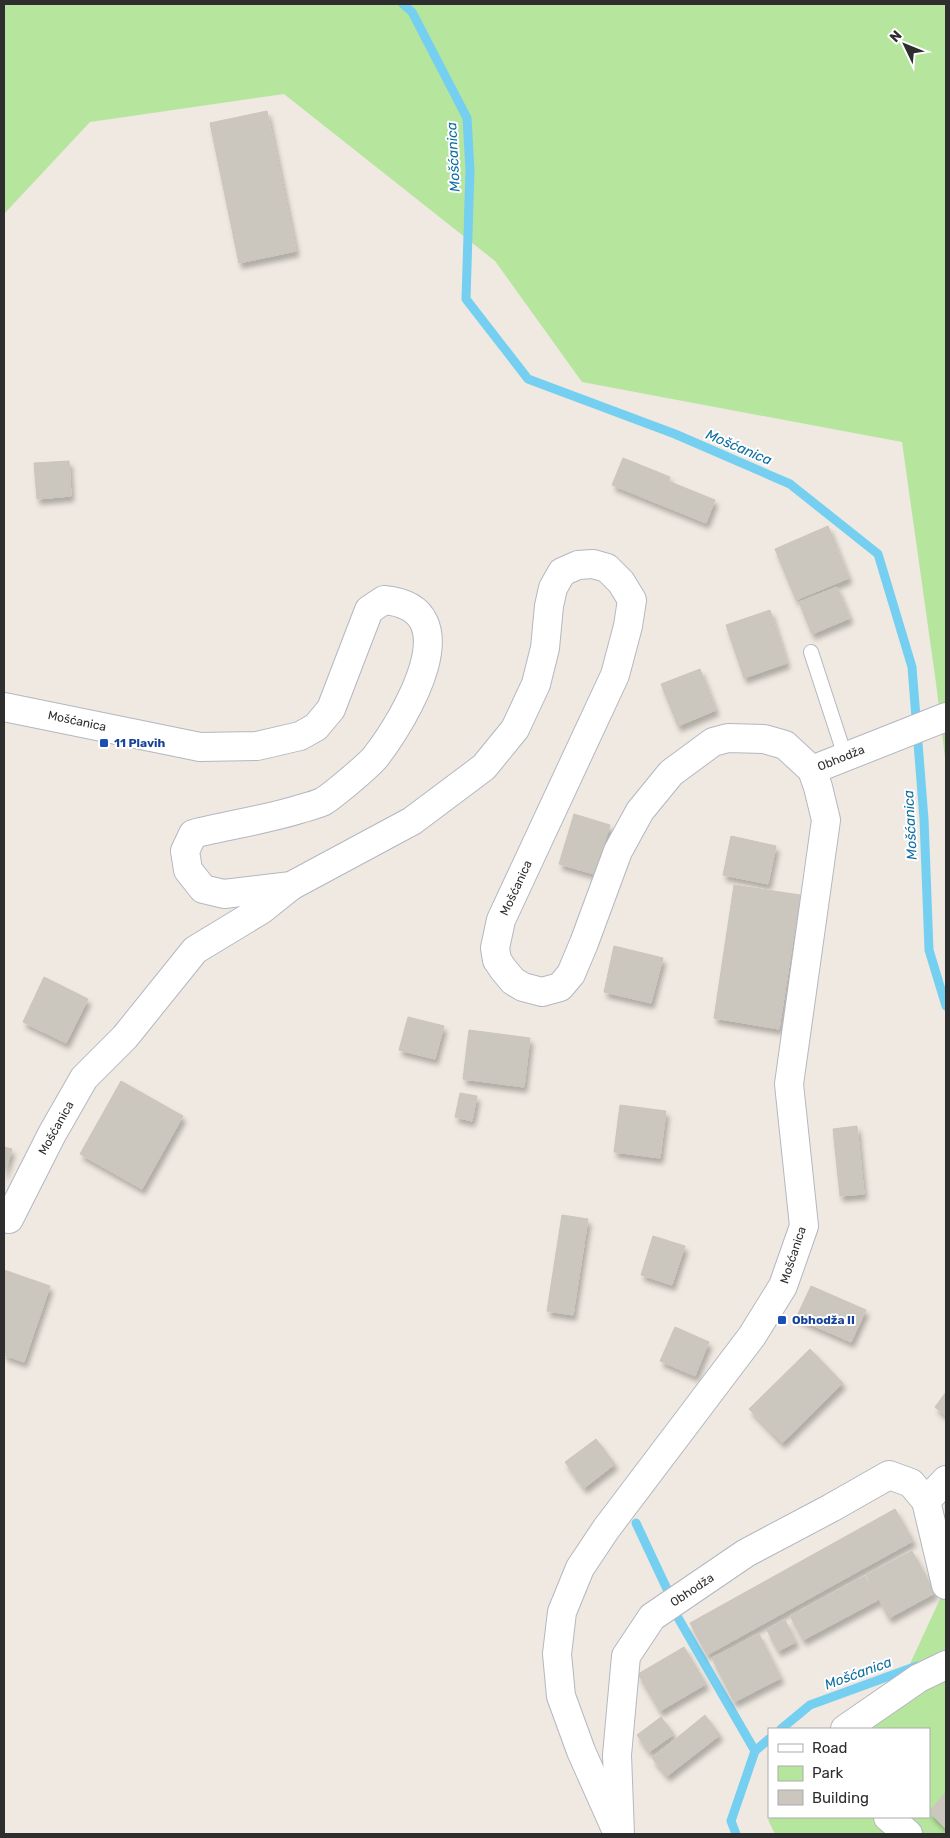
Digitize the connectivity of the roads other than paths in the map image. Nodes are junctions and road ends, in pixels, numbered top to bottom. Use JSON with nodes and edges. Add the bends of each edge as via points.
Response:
{"nodes":[{"id":1,"x":811,"y":652,"type":"dead end"},
{"id":2,"x":4,"y":707,"type":"edge"},
{"id":3,"x":946,"y":717,"type":"edge"},
{"id":4,"x":845,"y":756,"type":"junction"},
{"id":5,"x":812,"y":770,"type":"junction"},
{"id":6,"x":291,"y":886,"type":"junction"},
{"id":7,"x":9,"y":1219,"type":"dead end"},
{"id":8,"x":946,"y":1480,"type":"edge"},
{"id":9,"x":926,"y":1501,"type":"junction"},
{"id":10,"x":946,"y":1585,"type":"edge"},
{"id":11,"x":946,"y":1665,"type":"edge"},
{"id":12,"x":846,"y":1728,"type":"edge"},
{"id":13,"x":889,"y":1818,"type":"edge"},
{"id":14,"x":619,"y":1834,"type":"edge"},
{"id":15,"x":908,"y":1834,"type":"edge"}],
"edges":[{"from":1,"to":4,"type":"lane"},
{"from":2,"to":6,"type":"main road","name":"Mošćanica","via":[[200,747],[257,746],[300,736],[316,727],[331,709],[369,610],[384,600],[405,604],[418,613],[427,629],[427,658],[417,687],[398,724],[376,757],[322,802],[278,816],[192,834],[185,851],[188,870],[203,889],[224,894]]},
{"from":3,"to":4,"type":"main road","name":"Obhodža"},
{"from":4,"to":5,"type":"main road","name":"Obhodža"},
{"from":5,"to":6,"type":"main road","name":"Mošćanica","via":[[784,745],[764,738],[728,738],[713,742],[671,773],[640,811],[618,850],[571,974],[560,987],[542,992],[512,981],[498,960],[496,948],[501,920],[615,675],[628,626],[632,600],[621,582],[607,568],[578,564],[562,572],[553,588],[545,648],[536,684],[516,729],[484,767],[412,821]]},
{"from":5,"to":14,"type":"main road","name":"Mošćanica","via":[[826,820],[789,1084],[804,1226],[784,1286],[752,1336],[606,1529],[580,1568],[562,1612],[557,1654],[561,1696],[581,1751]]},
{"from":6,"to":7,"type":"main road","name":"Mošćanica","via":[[261,910],[195,950],[125,1037],[84,1078]]},
{"from":8,"to":9,"type":"main road"},
{"from":9,"to":10,"type":"main road","name":"Obhodža"},
{"from":9,"to":14,"type":"main road","name":"Obhodža","via":[[910,1483],[889,1475],[746,1553],[652,1617],[626,1656],[617,1755]]},
{"from":11,"to":12,"type":"main road","via":[[919,1678]]},
{"from":13,"to":15,"type":"main road"}]}
